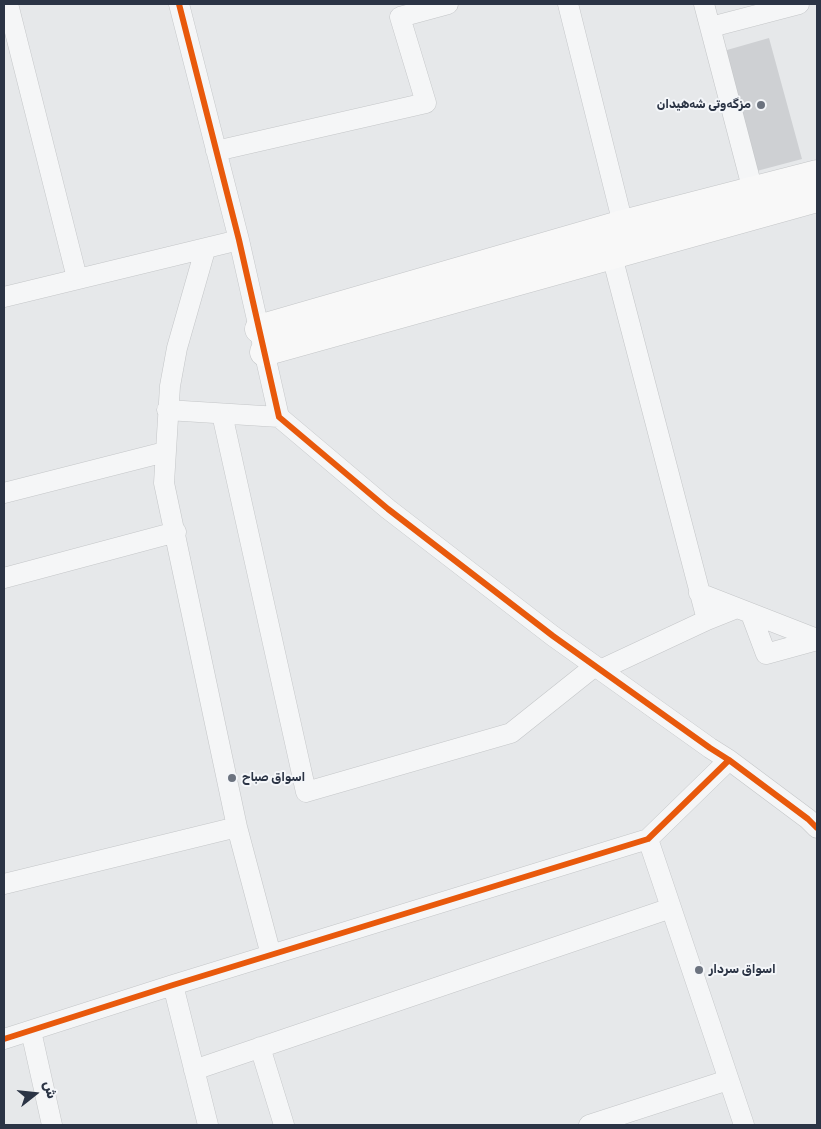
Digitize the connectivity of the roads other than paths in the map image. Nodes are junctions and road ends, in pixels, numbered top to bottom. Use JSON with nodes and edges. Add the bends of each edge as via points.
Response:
{"nodes":[{"id":1,"x":8,"y":4,"type":"edge"},
{"id":2,"x":179,"y":4,"type":"edge"},
{"id":3,"x":448,"y":4,"type":"edge"},
{"id":4,"x":568,"y":4,"type":"edge"},
{"id":5,"x":704,"y":4,"type":"edge"},
{"id":6,"x":799,"y":4,"type":"edge"},
{"id":7,"x":710,"y":27,"type":"junction"},
{"id":8,"x":216,"y":151,"type":"junction"},
{"id":9,"x":817,"y":174,"type":"edge"},
{"id":10,"x":753,"y":191,"type":"junction"},
{"id":11,"x":817,"y":198,"type":"edge"},
{"id":12,"x":623,"y":224,"type":"junction"},
{"id":13,"x":239,"y":240,"type":"junction"},
{"id":14,"x":205,"y":250,"type":"junction"},
{"id":15,"x":612,"y":256,"type":"junction"},
{"id":16,"x":78,"y":278,"type":"junction"},
{"id":17,"x":4,"y":297,"type":"edge"},
{"id":18,"x":262,"y":341,"type":"junction"},
{"id":19,"x":167,"y":410,"type":"junction"},
{"id":20,"x":222,"y":414,"type":"junction"},
{"id":21,"x":278,"y":417,"type":"junction"},
{"id":22,"x":165,"y":452,"type":"junction"},
{"id":23,"x":4,"y":493,"type":"edge"},
{"id":24,"x":176,"y":532,"type":"junction"},
{"id":25,"x":4,"y":578,"type":"edge"},
{"id":26,"x":698,"y":593,"type":"junction"},
{"id":27,"x":744,"y":611,"type":"junction"},
{"id":28,"x":706,"y":620,"type":"junction"},
{"id":29,"x":817,"y":640,"type":"edge"},
{"id":30,"x":598,"y":668,"type":"junction"},
{"id":31,"x":729,"y":760,"type":"junction"},
{"id":32,"x":814,"y":821,"type":"edge"},
{"id":33,"x":237,"y":828,"type":"junction"},
{"id":34,"x":648,"y":839,"type":"junction"},
{"id":35,"x":4,"y":884,"type":"edge"},
{"id":36,"x":671,"y":908,"type":"junction"},
{"id":37,"x":271,"y":955,"type":"junction"},
{"id":38,"x":173,"y":984,"type":"junction"},
{"id":39,"x":31,"y":1030,"type":"junction"},
{"id":40,"x":4,"y":1039,"type":"edge"},
{"id":41,"x":260,"y":1048,"type":"junction"},
{"id":42,"x":194,"y":1070,"type":"junction"},
{"id":43,"x":728,"y":1080,"type":"junction"},
{"id":44,"x":52,"y":1125,"type":"edge"},
{"id":45,"x":208,"y":1125,"type":"edge"},
{"id":46,"x":284,"y":1125,"type":"edge"},
{"id":47,"x":589,"y":1125,"type":"edge"},
{"id":48,"x":744,"y":1125,"type":"edge"}],
"edges":[{"from":1,"to":16,"type":"street"},
{"from":2,"to":8,"type":"street"},
{"from":3,"to":8,"type":"street","via":[[400,17],[426,103]]},
{"from":4,"to":12,"type":"street"},
{"from":5,"to":7,"type":"street"},
{"from":6,"to":7,"type":"street"},
{"from":7,"to":10,"type":"street"},
{"from":8,"to":13,"type":"street"},
{"from":9,"to":10,"type":"street"},
{"from":10,"to":12,"type":"street"},
{"from":11,"to":15,"type":"street"},
{"from":12,"to":18,"type":"street"},
{"from":13,"to":14,"type":"street"},
{"from":13,"to":18,"type":"street"},
{"from":14,"to":16,"type":"street"},
{"from":14,"to":19,"type":"street","via":[[177,348]]},
{"from":15,"to":18,"type":"street"},
{"from":15,"to":26,"type":"street"},
{"from":16,"to":17,"type":"street"},
{"from":18,"to":21,"type":"street"},
{"from":19,"to":20,"type":"street"},
{"from":19,"to":22,"type":"street"},
{"from":20,"to":21,"type":"street"},
{"from":20,"to":30,"type":"street","via":[[306,792],[511,733]]},
{"from":21,"to":30,"type":"street","via":[[388,510]]},
{"from":22,"to":23,"type":"street"},
{"from":22,"to":24,"type":"street","via":[[164,483]]},
{"from":24,"to":25,"type":"street"},
{"from":24,"to":33,"type":"street"},
{"from":26,"to":27,"type":"street"},
{"from":26,"to":28,"type":"street"},
{"from":27,"to":28,"type":"street"},
{"from":27,"to":29,"type":"street"},
{"from":27,"to":29,"type":"street","via":[[766,654]]},
{"from":28,"to":30,"type":"street"},
{"from":30,"to":31,"type":"street"},
{"from":31,"to":32,"type":"street"},
{"from":31,"to":34,"type":"street"},
{"from":33,"to":35,"type":"street"},
{"from":33,"to":37,"type":"street"},
{"from":34,"to":36,"type":"street"},
{"from":34,"to":37,"type":"street"},
{"from":36,"to":41,"type":"street"},
{"from":36,"to":43,"type":"street"},
{"from":37,"to":38,"type":"street"},
{"from":38,"to":39,"type":"street"},
{"from":38,"to":42,"type":"street"},
{"from":39,"to":40,"type":"street"},
{"from":39,"to":44,"type":"street"},
{"from":41,"to":42,"type":"street"},
{"from":41,"to":46,"type":"street"},
{"from":42,"to":45,"type":"street"},
{"from":43,"to":47,"type":"street"},
{"from":43,"to":48,"type":"street"}]}
